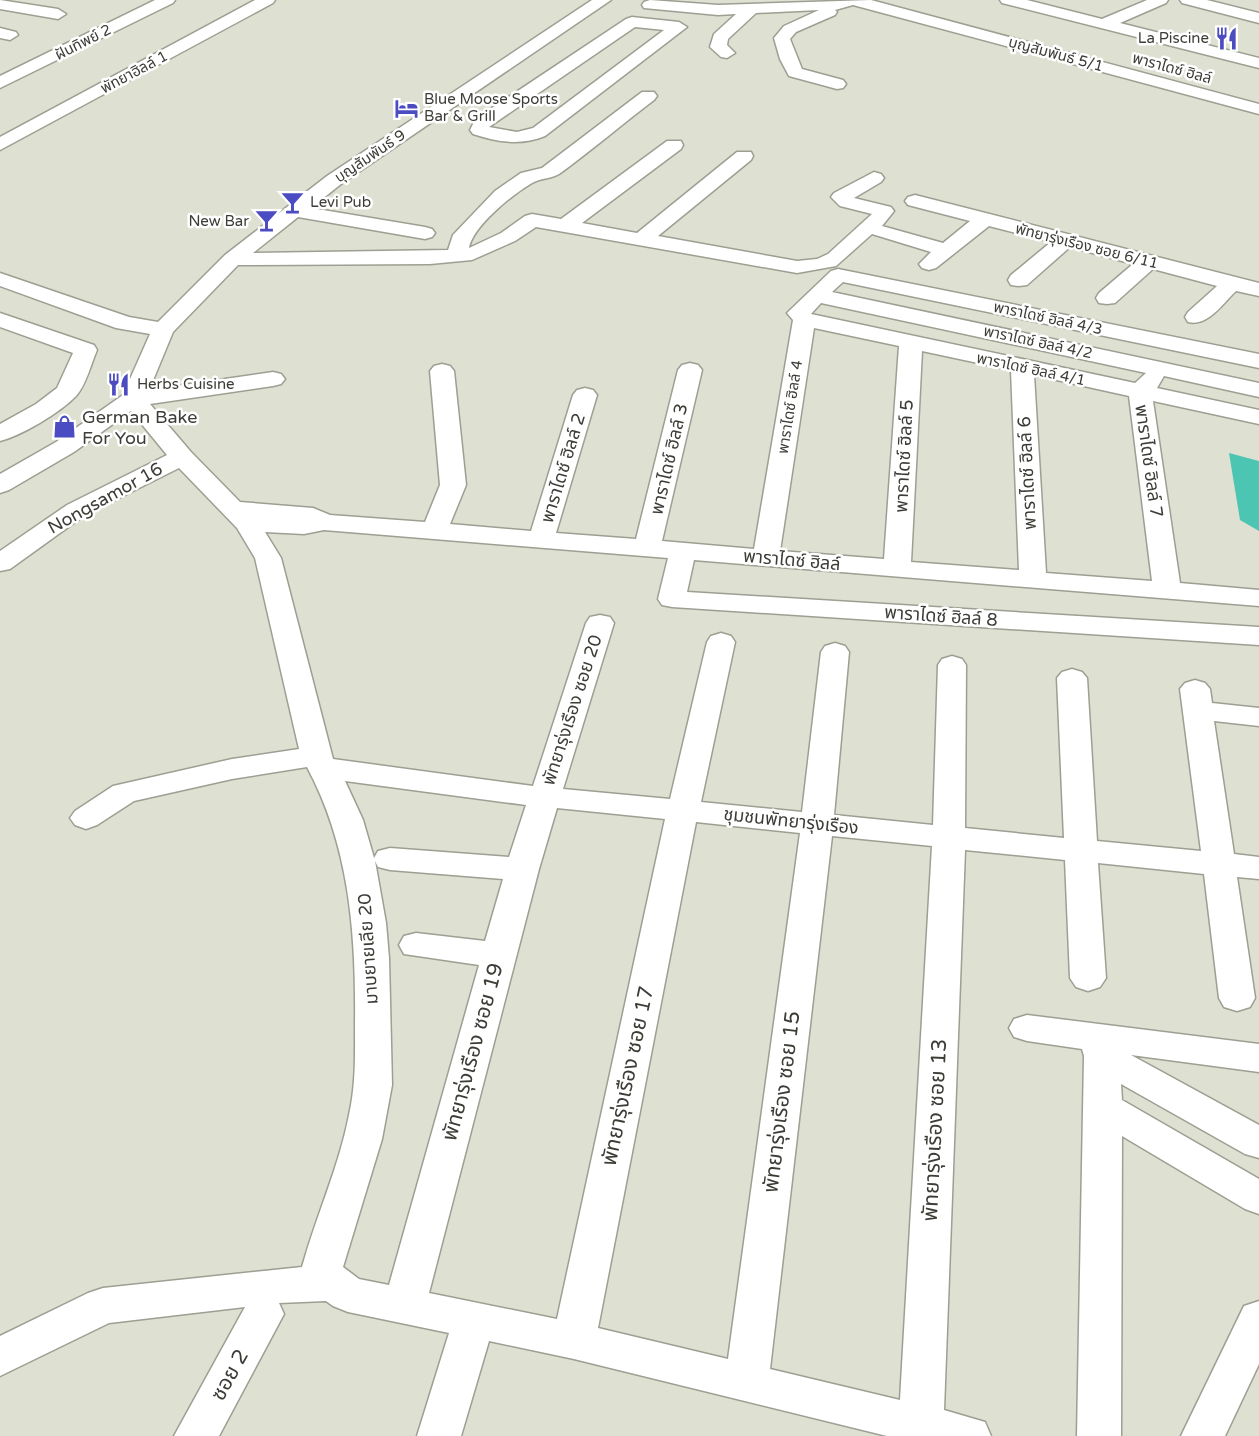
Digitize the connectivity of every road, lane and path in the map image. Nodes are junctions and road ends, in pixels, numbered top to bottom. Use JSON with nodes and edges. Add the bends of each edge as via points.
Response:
{"nodes":[{"id":1,"x":167,"y":0,"type":"edge"},
{"id":2,"x":267,"y":0,"type":"edge"},
{"id":3,"x":601,"y":0,"type":"edge"},
{"id":4,"x":854,"y":0,"type":"edge"},
{"id":5,"x":911,"y":0,"type":"edge"},
{"id":6,"x":1008,"y":0,"type":"edge"},
{"id":7,"x":1067,"y":0,"type":"edge"},
{"id":8,"x":1160,"y":0,"type":"edge"},
{"id":9,"x":1188,"y":0,"type":"edge"},
{"id":10,"x":0,"y":4,"type":"edge"},
{"id":11,"x":835,"y":5,"type":"junction"},
{"id":12,"x":666,"y":7,"type":"junction"},
{"id":13,"x":752,"y":8,"type":"junction"},
{"id":14,"x":684,"y":9,"type":"junction"},
{"id":15,"x":1045,"y":9,"type":"junction"},
{"id":16,"x":1232,"y":11,"type":"junction"},
{"id":17,"x":57,"y":15,"type":"dead end"},
{"id":18,"x":1259,"y":18,"type":"edge"},
{"id":19,"x":1104,"y":24,"type":"junction"},
{"id":20,"x":658,"y":25,"type":"junction"},
{"id":21,"x":1166,"y":40,"type":"junction"},
{"id":22,"x":1252,"y":46,"type":"dead end"},
{"id":23,"x":727,"y":53,"type":"dead end"},
{"id":24,"x":1231,"y":56,"type":"junction"},
{"id":25,"x":1132,"y":58,"type":"dead end"},
{"id":26,"x":1259,"y":63,"type":"edge"},
{"id":27,"x":0,"y":83,"type":"edge"},
{"id":28,"x":837,"y":84,"type":"dead end"},
{"id":29,"x":648,"y":96,"type":"dead end"},
{"id":30,"x":1259,"y":109,"type":"edge"},
{"id":31,"x":0,"y":144,"type":"edge"},
{"id":32,"x":674,"y":145,"type":"dead end"},
{"id":33,"x":744,"y":156,"type":"dead end"},
{"id":34,"x":874,"y":178,"type":"dead end"},
{"id":35,"x":915,"y":201,"type":"dead end"},
{"id":36,"x":302,"y":212,"type":"junction"},
{"id":37,"x":486,"y":212,"type":"junction"},
{"id":38,"x":985,"y":219,"type":"junction"},
{"id":39,"x":532,"y":220,"type":"junction"},
{"id":40,"x":565,"y":226,"type":"junction"},
{"id":41,"x":881,"y":232,"type":"dead end"},
{"id":42,"x":425,"y":233,"type":"dead end"},
{"id":43,"x":355,"y":237,"type":"dead end"},
{"id":44,"x":642,"y":239,"type":"junction"},
{"id":45,"x":1066,"y":240,"type":"junction"},
{"id":46,"x":946,"y":250,"type":"junction"},
{"id":47,"x":457,"y":255,"type":"junction"},
{"id":48,"x":232,"y":259,"type":"junction"},
{"id":49,"x":1149,"y":261,"type":"junction"},
{"id":50,"x":929,"y":264,"type":"dead end"},
{"id":51,"x":838,"y":275,"type":"joint"},
{"id":52,"x":0,"y":279,"type":"edge"},
{"id":53,"x":1019,"y":280,"type":"dead end"},
{"id":54,"x":1232,"y":283,"type":"junction"},
{"id":55,"x":1259,"y":290,"type":"edge"},
{"id":56,"x":816,"y":295,"type":"junction"},
{"id":57,"x":1107,"y":298,"type":"dead end"},
{"id":58,"x":1196,"y":317,"type":"dead end"},
{"id":59,"x":804,"y":319,"type":"junction"},
{"id":60,"x":0,"y":320,"type":"edge"},
{"id":61,"x":163,"y":330,"type":"junction"},
{"id":62,"x":911,"y":343,"type":"junction"},
{"id":63,"x":1178,"y":345,"type":"junction"},
{"id":64,"x":1259,"y":361,"type":"edge"},
{"id":65,"x":1022,"y":367,"type":"junction"},
{"id":66,"x":1161,"y":369,"type":"junction"},
{"id":67,"x":442,"y":370,"type":"dead end"},
{"id":68,"x":690,"y":370,"type":"dead end"},
{"id":69,"x":273,"y":380,"type":"dead end"},
{"id":70,"x":1259,"y":390,"type":"edge"},
{"id":71,"x":1140,"y":392,"type":"junction"},
{"id":72,"x":585,"y":395,"type":"dead end"},
{"id":73,"x":133,"y":399,"type":"junction"},
{"id":74,"x":1259,"y":417,"type":"edge"},
{"id":75,"x":7,"y":423,"type":"edge"},
{"id":76,"x":65,"y":447,"type":"junction"},
{"id":77,"x":182,"y":457,"type":"junction"},
{"id":78,"x":0,"y":458,"type":"edge"},
{"id":79,"x":26,"y":471,"type":"junction"},
{"id":80,"x":0,"y":485,"type":"edge"},
{"id":81,"x":240,"y":516,"type":"junction"},
{"id":82,"x":434,"y":531,"type":"junction"},
{"id":83,"x":542,"y":540,"type":"junction"},
{"id":84,"x":647,"y":549,"type":"junction"},
{"id":85,"x":683,"y":551,"type":"junction"},
{"id":86,"x":766,"y":558,"type":"junction"},
{"id":87,"x":0,"y":563,"type":"edge"},
{"id":88,"x":897,"y":569,"type":"junction"},
{"id":89,"x":1033,"y":580,"type":"junction"},
{"id":90,"x":1167,"y":591,"type":"junction"},
{"id":91,"x":1259,"y":598,"type":"edge"},
{"id":92,"x":600,"y":623,"type":"dead end"},
{"id":93,"x":1259,"y":636,"type":"edge"},
{"id":94,"x":721,"y":642,"type":"dead end"},
{"id":95,"x":835,"y":652,"type":"dead end"},
{"id":96,"x":952,"y":665,"type":"dead end"},
{"id":97,"x":1072,"y":678,"type":"dead end"},
{"id":98,"x":1259,"y":717,"type":"edge"},
{"id":99,"x":320,"y":762,"type":"junction"},
{"id":100,"x":544,"y":796,"type":"junction"},
{"id":101,"x":683,"y":810,"type":"junction"},
{"id":102,"x":86,"y":818,"type":"dead end"},
{"id":103,"x":817,"y":824,"type":"junction"},
{"id":104,"x":949,"y":837,"type":"junction"},
{"id":105,"x":1082,"y":850,"type":"junction"},
{"id":106,"x":390,"y":859,"type":"dead end"},
{"id":107,"x":1218,"y":863,"type":"junction"},
{"id":108,"x":1259,"y":867,"type":"edge"},
{"id":109,"x":522,"y":869,"type":"junction"},
{"id":110,"x":416,"y":945,"type":"dead end"},
{"id":111,"x":499,"y":955,"type":"junction"},
{"id":112,"x":1088,"y":978,"type":"dead end"},
{"id":113,"x":1237,"y":998,"type":"dead end"},
{"id":114,"x":1027,"y":1028,"type":"dead end"},
{"id":115,"x":1100,"y":1048,"type":"junction"},
{"id":116,"x":1259,"y":1058,"type":"edge"},
{"id":117,"x":1103,"y":1107,"type":"junction"},
{"id":118,"x":1259,"y":1143,"type":"edge"},
{"id":119,"x":1259,"y":1198,"type":"edge"},
{"id":120,"x":332,"y":1283,"type":"junction"},
{"id":121,"x":404,"y":1307,"type":"junction"},
{"id":122,"x":263,"y":1314,"type":"dead end"},
{"id":123,"x":1259,"y":1319,"type":"edge"},
{"id":124,"x":474,"y":1321,"type":"junction"},
{"id":125,"x":574,"y":1341,"type":"junction"},
{"id":126,"x":0,"y":1357,"type":"edge"},
{"id":127,"x":747,"y":1381,"type":"junction"},
{"id":128,"x":899,"y":1425,"type":"edge"},
{"id":129,"x":445,"y":1434,"type":"edge"},
{"id":130,"x":196,"y":1436,"type":"edge"},
{"id":131,"x":969,"y":1436,"type":"edge"},
{"id":132,"x":1099,"y":1436,"type":"edge"},
{"id":133,"x":1203,"y":1436,"type":"edge"}],
"edges":[{"from":1,"to":27,"type":"street","name":"ฝันทิพย์ 2"},
{"from":2,"to":31,"type":"street","name":"พัทยาฮิลล์ 1"},
{"from":3,"to":12,"type":"street"},
{"from":3,"to":36,"type":"street","name":"บุญสัมพันธ์ 9","via":[[334,180]]},
{"from":4,"to":11,"type":"street"},
{"from":4,"to":30,"type":"street","name":"บุญสัมพันธ์ 5/1"},
{"from":5,"to":25,"type":"street","name":"พาราไดซ์ ฮิลล์"},
{"from":6,"to":15,"type":"street"},
{"from":7,"to":15,"type":"street"},
{"from":8,"to":19,"type":"street"},
{"from":9,"to":16,"type":"street"},
{"from":10,"to":17,"type":"street"},
{"from":11,"to":13,"type":"street"},
{"from":11,"to":28,"type":"street","via":[[830,12],[790,29],[782,38],[795,72]]},
{"from":12,"to":14,"type":"street"},
{"from":12,"to":20,"type":"street"},
{"from":13,"to":14,"type":"street"},
{"from":13,"to":23,"type":"street","via":[[720,37],[718,47]]},
{"from":14,"to":20,"type":"street"},
{"from":15,"to":19,"type":"street"},
{"from":16,"to":18,"type":"street"},
{"from":16,"to":21,"type":"street"},
{"from":19,"to":21,"type":"street"},
{"from":20,"to":20,"type":"street","via":[[632,22],[489,118],[479,130],[515,138],[539,132],[680,27]]},
{"from":21,"to":24,"type":"street"},
{"from":22,"to":24,"type":"street"},
{"from":24,"to":26,"type":"street"},
{"from":29,"to":37,"type":"street","via":[[549,172],[528,177],[502,195]]},
{"from":32,"to":40,"type":"street"},
{"from":33,"to":44,"type":"street"},
{"from":34,"to":44,"type":"street","via":[[841,197],[884,211],[882,216],[839,257],[820,266],[796,267]]},
{"from":35,"to":38,"type":"street","name":"พัทยารุ่งเรือง ซอย 6/11"},
{"from":36,"to":42,"type":"street"},
{"from":36,"to":43,"type":"street","via":[[328,228]]},
{"from":36,"to":48,"type":"street","name":"บุญสัมพันธ์ 9"},
{"from":37,"to":39,"type":"street"},
{"from":37,"to":47,"type":"street","via":[[460,239]]},
{"from":38,"to":45,"type":"street","name":"พัทยารุ่งเรือง ซอย 6/11"},
{"from":38,"to":46,"type":"street"},
{"from":39,"to":40,"type":"street"},
{"from":39,"to":47,"type":"street","via":[[472,254]]},
{"from":40,"to":44,"type":"street"},
{"from":41,"to":46,"type":"street"},
{"from":45,"to":49,"type":"street","name":"พัทยารุ่งเรือง ซอย 6/11"},
{"from":45,"to":53,"type":"street"},
{"from":46,"to":50,"type":"street"},
{"from":47,"to":48,"type":"street"},
{"from":48,"to":61,"type":"street","name":"บุญสัมพันธ์ 9"},
{"from":49,"to":54,"type":"street","name":"พัทยารุ่งเรือง ซอย 6/11"},
{"from":49,"to":57,"type":"street"},
{"from":51,"to":56,"type":"street","name":"พาราไดซ์ ฮิลล์ 4"},
{"from":51,"to":63,"type":"street","name":"พาราไดซ์ ฮิลล์ 4/3"},
{"from":52,"to":61,"type":"street","via":[[124,323]]},
{"from":54,"to":55,"type":"street","name":"พัทยารุ่งเรือง ซอย 6/11"},
{"from":54,"to":58,"type":"street"},
{"from":56,"to":59,"type":"street","name":"พาราไดซ์ ฮิลล์ 4","via":[[798,313]]},
{"from":56,"to":66,"type":"street","name":"พาราไดซ์ ฮิลล์ 4/2"},
{"from":59,"to":62,"type":"street","name":"พาราไดซ์ ฮิลล์ 4/1"},
{"from":59,"to":86,"type":"street","name":"พาราไดซ์ ฮิลล์ 4"},
{"from":60,"to":75,"type":"street","via":[[86,350],[67,392]]},
{"from":61,"to":73,"type":"street"},
{"from":62,"to":65,"type":"street","name":"พาราไดซ์ ฮิลล์ 4/1"},
{"from":62,"to":88,"type":"street","name":"พาราไดซ์ ฮิลล์ 5"},
{"from":63,"to":64,"type":"street","name":"พาราไดซ์ ฮิลล์ 4/3"},
{"from":63,"to":66,"type":"street","name":"พาราไดซ์ ฮิลล์ 7"},
{"from":65,"to":71,"type":"street","name":"พาราไดซ์ ฮิลล์ 4/1"},
{"from":65,"to":89,"type":"street","name":"พาราไดซ์ ฮิลล์ 6"},
{"from":66,"to":70,"type":"street","name":"พาราไดซ์ ฮิลล์ 4/2"},
{"from":66,"to":71,"type":"street","name":"พาราไดซ์ ฮิลล์ 7"},
{"from":67,"to":82,"type":"street","via":[[453,485]]},
{"from":68,"to":84,"type":"street","name":"พาราไดซ์ ฮิลล์ 3"},
{"from":69,"to":73,"type":"street"},
{"from":71,"to":74,"type":"street","name":"พาราไดซ์ ฮิลล์ 4/1"},
{"from":71,"to":90,"type":"street","name":"พาราไดซ์ ฮิลล์ 7"},
{"from":72,"to":83,"type":"street","name":"พาราไดซ์ ฮิลล์ 2"},
{"from":73,"to":76,"type":"street"},
{"from":73,"to":77,"type":"street","name":"มาบยายเลีย 20"},
{"from":75,"to":76,"type":"street"},
{"from":76,"to":79,"type":"street"},
{"from":77,"to":81,"type":"street","name":"มาบยายเลีย 20"},
{"from":77,"to":87,"type":"street","name":"Nongsamor 16","via":[[76,510]]},
{"from":78,"to":79,"type":"street"},
{"from":79,"to":80,"type":"street"},
{"from":81,"to":82,"type":"street","name":"พาราไดซ์ ฮิลล์","via":[[313,516],[324,522]]},
{"from":81,"to":99,"type":"street","name":"มาบยายเลีย 20","via":[[269,562]]},
{"from":82,"to":83,"type":"street","name":"พาราไดซ์ ฮิลล์"},
{"from":83,"to":84,"type":"street","name":"พาราไดซ์ ฮิลล์"},
{"from":84,"to":85,"type":"street","name":"พาราไดซ์ ฮิลล์"},
{"from":85,"to":86,"type":"street","name":"พาราไดซ์ ฮิลล์"},
{"from":85,"to":93,"type":"street","name":"พาราไดซ์ ฮิลล์ 8","via":[[672,599]]},
{"from":86,"to":88,"type":"street","name":"พาราไดซ์ ฮิลล์"},
{"from":88,"to":89,"type":"street","name":"พาราไดซ์ ฮิลล์"},
{"from":89,"to":90,"type":"street","name":"พาราไดซ์ ฮิลล์"},
{"from":90,"to":91,"type":"street","name":"พาราไดซ์ ฮิลล์"},
{"from":92,"to":100,"type":"street","name":"พัทยารุ่งเรือง ซอย 20"},
{"from":94,"to":101,"type":"street","name":"พัทยารุ่งเรือง ซอย 17"},
{"from":95,"to":103,"type":"street","name":"พัทยารุ่งเรือง ซอย 15"},
{"from":96,"to":104,"type":"street","name":"พัทยารุ่งเรือง ซอย 13"},
{"from":97,"to":105,"type":"street"},
{"from":98,"to":107,"type":"street","via":[[1196,700]]},
{"from":99,"to":100,"type":"street","name":"ชุมชนพัทยารุ่งเรือง"},
{"from":99,"to":102,"type":"street","name":"ชุมชนพัทยารุ่งเรือง","via":[[232,769],[124,793]]},
{"from":99,"to":120,"type":"street","name":"มาบยายเลีย 20","via":[[355,842],[369,911],[374,995],[372,1093],[355,1168],[321,1273]]},
{"from":100,"to":101,"type":"street","name":"ชุมชนพัทยารุ่งเรือง"},
{"from":100,"to":109,"type":"street","name":"พัทยารุ่งเรือง ซอย 19"},
{"from":101,"to":103,"type":"street","name":"ชุมชนพัทยารุ่งเรือง"},
{"from":101,"to":125,"type":"street","name":"พัทยารุ่งเรือง ซอย 17"},
{"from":103,"to":104,"type":"street","name":"ชุมชนพัทยารุ่งเรือง"},
{"from":103,"to":127,"type":"street","name":"พัทยารุ่งเรือง ซอย 15"},
{"from":104,"to":105,"type":"street","name":"ชุมชนพัทยารุ่งเรือง"},
{"from":104,"to":128,"type":"street","name":"พัทยารุ่งเรือง ซอย 13"},
{"from":105,"to":107,"type":"street","name":"ชุมชนพัทยารุ่งเรือง"},
{"from":105,"to":112,"type":"street"},
{"from":106,"to":109,"type":"street"},
{"from":107,"to":108,"type":"street","name":"ชุมชนพัทยารุ่งเรือง"},
{"from":107,"to":113,"type":"street"},
{"from":109,"to":111,"type":"street","name":"พัทยารุ่งเรือง ซอย 19"},
{"from":110,"to":111,"type":"street"},
{"from":111,"to":121,"type":"street","name":"พัทยารุ่งเรือง ซอย 19"},
{"from":114,"to":115,"type":"street"},
{"from":115,"to":116,"type":"street"},
{"from":115,"to":117,"type":"street"},
{"from":115,"to":118,"type":"street"},
{"from":117,"to":119,"type":"street"},
{"from":117,"to":132,"type":"street"},
{"from":120,"to":121,"type":"street","via":[[348,1294]]},
{"from":120,"to":126,"type":"street","via":[[103,1306]]},
{"from":121,"to":124,"type":"street"},
{"from":122,"to":130,"type":"street","name":"ซอย 2"},
{"from":123,"to":133,"type":"street"},
{"from":124,"to":125,"type":"street"},
{"from":124,"to":129,"type":"street"},
{"from":125,"to":127,"type":"street"},
{"from":127,"to":128,"type":"street"},
{"from":128,"to":131,"type":"street"}]}
